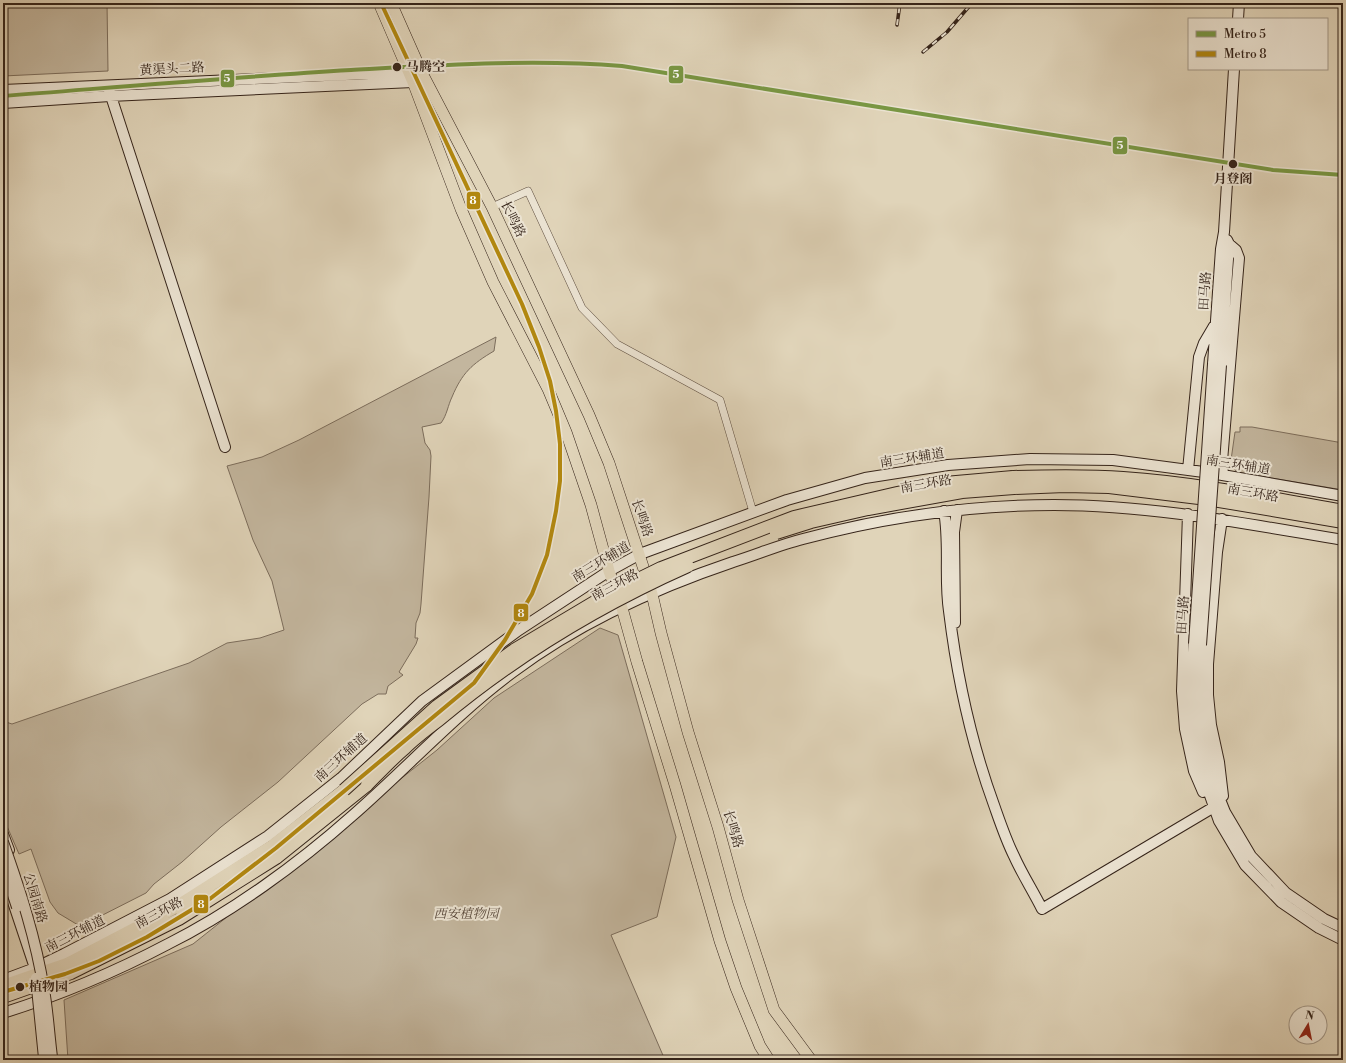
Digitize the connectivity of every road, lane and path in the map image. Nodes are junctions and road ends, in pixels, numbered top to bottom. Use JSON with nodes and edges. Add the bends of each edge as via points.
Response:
{"nodes":[{"id":1,"x":379,"y":3,"type":"edge"},
{"id":2,"x":391,"y":3,"type":"edge"},
{"id":3,"x":1239,"y":3,"type":"edge"},
{"id":4,"x":1238,"y":18,"type":"edge"},
{"id":5,"x":1234,"y":70,"type":"edge"},
{"id":6,"x":409,"y":71,"type":"junction"},
{"id":7,"x":422,"y":72,"type":"junction"},
{"id":8,"x":413,"y":82,"type":"junction"},
{"id":9,"x":107,"y":84,"type":"junction"},
{"id":10,"x":3,"y":90,"type":"edge"},
{"id":11,"x":110,"y":96,"type":"junction"},
{"id":12,"x":3,"y":103,"type":"edge"},
{"id":13,"x":492,"y":207,"type":"junction"},
{"id":14,"x":1224,"y":232,"type":"junction"},
{"id":15,"x":1229,"y":244,"type":"junction"},
{"id":16,"x":1215,"y":324,"type":"junction"},
{"id":17,"x":1217,"y":364,"type":"junction"},
{"id":18,"x":224,"y":447,"type":"dead end"},
{"id":19,"x":1188,"y":470,"type":"junction"},
{"id":20,"x":1223,"y":475,"type":"junction"},
{"id":21,"x":1013,"y":483,"type":"junction"},
{"id":22,"x":1343,"y":496,"type":"edge"},
{"id":23,"x":957,"y":510,"type":"junction"},
{"id":24,"x":1343,"y":510,"type":"edge"},
{"id":25,"x":944,"y":511,"type":"junction"},
{"id":26,"x":753,"y":512,"type":"junction"},
{"id":27,"x":1188,"y":514,"type":"junction"},
{"id":28,"x":1222,"y":519,"type":"junction"},
{"id":29,"x":1343,"y":522,"type":"edge"},
{"id":30,"x":1343,"y":540,"type":"edge"},
{"id":31,"x":640,"y":554,"type":"junction"},
{"id":32,"x":609,"y":571,"type":"junction"},
{"id":33,"x":652,"y":594,"type":"junction"},
{"id":34,"x":622,"y":608,"type":"junction"},
{"id":35,"x":954,"y":643,"type":"junction"},
{"id":36,"x":1198,"y":645,"type":"junction"},
{"id":37,"x":1212,"y":808,"type":"junction"},
{"id":38,"x":1225,"y":812,"type":"junction"},
{"id":39,"x":3,"y":834,"type":"edge"},
{"id":40,"x":3,"y":842,"type":"edge"},
{"id":41,"x":3,"y":865,"type":"edge"},
{"id":42,"x":3,"y":871,"type":"edge"},
{"id":43,"x":1343,"y":928,"type":"edge"},
{"id":44,"x":1343,"y":940,"type":"edge"},
{"id":45,"x":38,"y":967,"type":"junction"},
{"id":46,"x":3,"y":980,"type":"edge"},
{"id":47,"x":3,"y":986,"type":"edge"},
{"id":48,"x":3,"y":998,"type":"edge"},
{"id":49,"x":3,"y":1013,"type":"edge"},
{"id":50,"x":769,"y":1060,"type":"edge"},
{"id":51,"x":812,"y":1060,"type":"edge"}],
"edges":[{"from":1,"to":6,"type":"main road"},
{"from":2,"to":7,"type":"main road","name":"长鸣路"},
{"from":3,"to":4,"type":"main road"},
{"from":5,"to":14,"type":"main road","name":"田马路"},
{"from":6,"to":7,"type":"main road","name":"黄渠头二路"},
{"from":6,"to":8,"type":"main road"},
{"from":6,"to":9,"type":"main road","name":"黄渠头二路"},
{"from":7,"to":8,"type":"main road"},
{"from":7,"to":13,"type":"main road","name":"长鸣路"},
{"from":8,"to":11,"type":"main road","name":"黄渠头二路"},
{"from":8,"to":32,"type":"main road","via":[[460,209],[493,282],[548,389],[566,432],[591,505]]},
{"from":9,"to":10,"type":"main road","name":"黄渠头二路"},
{"from":9,"to":11,"type":"main road"},
{"from":11,"to":12,"type":"main road","name":"黄渠头二路"},
{"from":11,"to":18,"type":"main road"},
{"from":13,"to":26,"type":"street","via":[[528,191],[582,308],[617,344],[720,400]]},
{"from":13,"to":31,"type":"main road","name":"长鸣路","via":[[589,415],[609,463]]},
{"from":14,"to":15,"type":"main road","name":"田马路"},
{"from":14,"to":16,"type":"main road","name":"田马路"},
{"from":15,"to":17,"type":"main road","name":"田马路"},
{"from":15,"to":20,"type":"main road","via":[[1236,250],[1239,258],[1222,461]]},
{"from":16,"to":17,"type":"main road","name":"田马路"},
{"from":16,"to":19,"type":"main road","via":[[1199,357]]},
{"from":17,"to":36,"type":"main road","name":"田马路","bridge":true},
{"from":19,"to":20,"type":"main road","name":"南三环辅道"},
{"from":19,"to":26,"type":"main road","name":"南三环辅道","via":[[1113,460],[1030,459],[948,465],[865,478]]},
{"from":20,"to":22,"type":"main road","name":"南三环辅道"},
{"from":21,"to":24,"type":"highway","name":"南三环路","via":[[1067,476],[1123,478],[1207,487]]},
{"from":21,"to":29,"type":"highway","name":"南三环路","via":[[1109,487],[1207,499]]},
{"from":21,"to":47,"type":"highway","name":"南三环路","bridge":true,"via":[[945,483],[794,517],[661,568],[608,594],[514,650],[437,706],[344,790],[272,846],[176,907],[68,964]]},
{"from":21,"to":48,"type":"highway","name":"南三环路","bridge":true,"via":[[868,509],[788,528],[710,556],[647,584],[548,640],[474,690],[404,748],[367,785],[276,858],[179,919],[71,973]]},
{"from":23,"to":25,"type":"main road"},
{"from":23,"to":27,"type":"main road","via":[[1058,505]]},
{"from":23,"to":35,"type":"main road","via":[[954,532]]},
{"from":25,"to":33,"type":"main road","via":[[849,528],[800,540],[703,572]]},
{"from":25,"to":35,"type":"main road","via":[[947,530],[946,578]]},
{"from":26,"to":31,"type":"main road","name":"南三环辅道"},
{"from":27,"to":28,"type":"main road"},
{"from":27,"to":37,"type":"main road","via":[[1182,691],[1185,729],[1194,771]]},
{"from":28,"to":30,"type":"main road"},
{"from":28,"to":38,"type":"main road","via":[[1215,574],[1208,695]]},
{"from":31,"to":32,"type":"main road","name":"南三环辅道"},
{"from":31,"to":33,"type":"main road","name":"长鸣路"},
{"from":32,"to":34,"type":"main road"},
{"from":32,"to":45,"type":"main road","name":"南三环辅道","via":[[519,630],[422,701],[341,778],[268,836],[170,899]]},
{"from":33,"to":34,"type":"main road"},
{"from":33,"to":51,"type":"main road","name":"长鸣路","via":[[688,732],[774,1010]]},
{"from":34,"to":49,"type":"main road","via":[[547,648],[512,673],[351,817],[232,907],[139,959]]},
{"from":34,"to":50,"type":"main road","via":[[720,941],[736,988],[760,1046]]},
{"from":35,"to":37,"type":"main road","via":[[957,670],[973,742],[985,780],[1013,855],[1042,909]]},
{"from":36,"to":37,"type":"main road","name":"田马路","via":[[1192,669],[1192,708],[1197,747]]},
{"from":36,"to":38,"type":"main road","name":"田马路","via":[[1199,700],[1204,737],[1213,782]]},
{"from":37,"to":44,"type":"main road","name":"田马路","via":[[1245,865],[1281,902],[1319,928]]},
{"from":38,"to":43,"type":"main road","name":"田马路","via":[[1251,856],[1286,893],[1324,919]]},
{"from":39,"to":45,"type":"main road","via":[[13,859]]},
{"from":40,"to":41,"type":"main road","name":"公园南路","bridge":true,"via":[[38,957],[44,988],[48,1057],[31,956]]},
{"from":42,"to":45,"type":"main road"},
{"from":45,"to":46,"type":"main road","name":"南三环辅道"}]}
